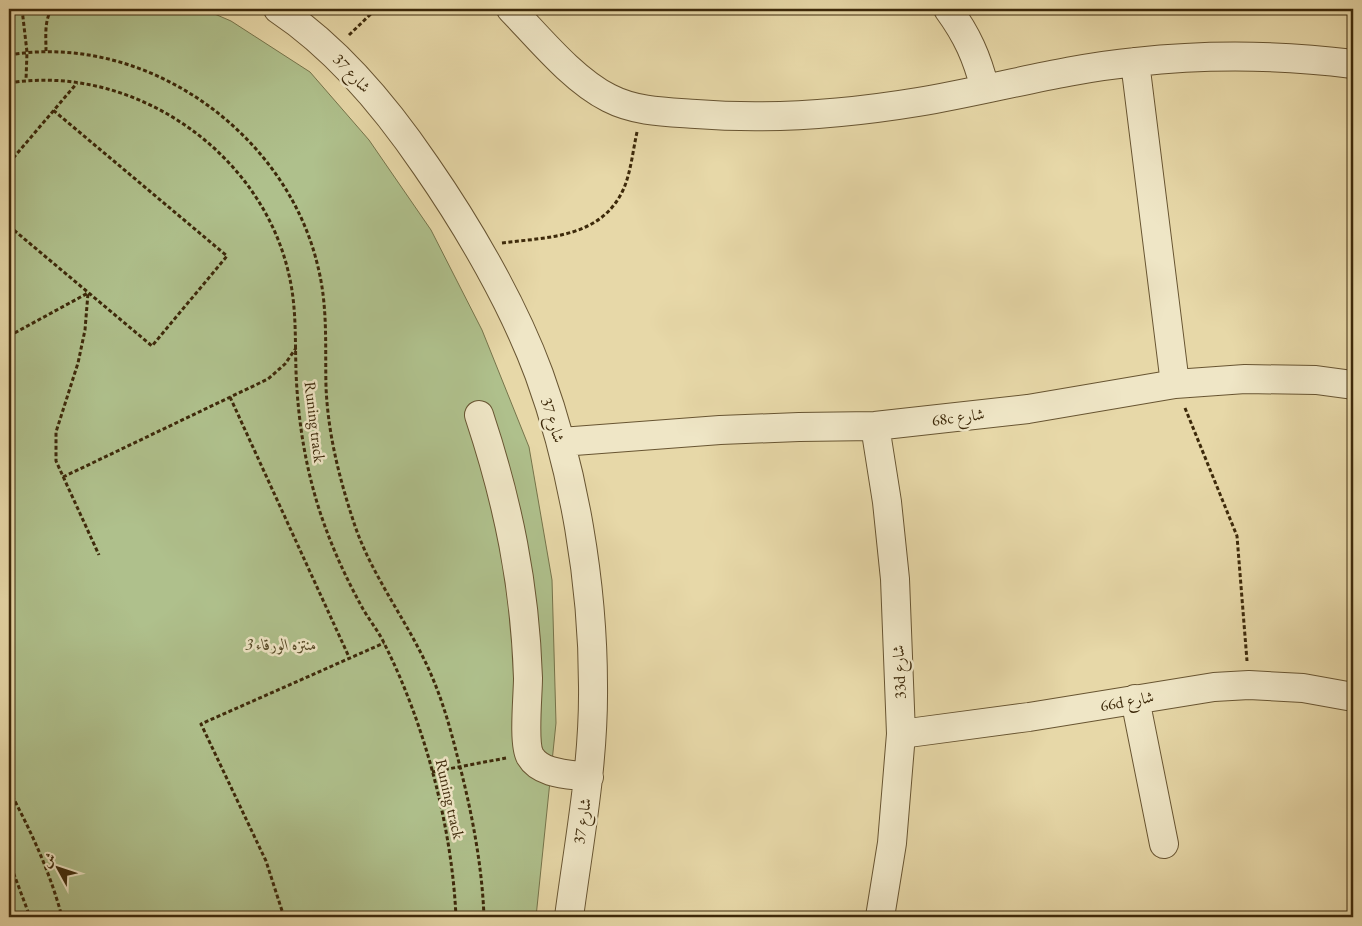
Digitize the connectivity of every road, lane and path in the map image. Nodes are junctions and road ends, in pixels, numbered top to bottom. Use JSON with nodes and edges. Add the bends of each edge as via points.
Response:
{"nodes":[{"id":1,"x":22,"y":9,"type":"edge"},
{"id":2,"x":52,"y":9,"type":"edge"},
{"id":3,"x":278,"y":9,"type":"edge"},
{"id":4,"x":376,"y":9,"type":"edge"},
{"id":5,"x":511,"y":9,"type":"edge"},
{"id":6,"x":948,"y":9,"type":"edge"},
{"id":7,"x":46,"y":51,"type":"junction"},
{"id":8,"x":332,"y":51,"type":"junction"},
{"id":9,"x":27,"y":52,"type":"junction"},
{"id":10,"x":9,"y":55,"type":"edge"},
{"id":11,"x":1135,"y":62,"type":"junction"},
{"id":12,"x":1353,"y":64,"type":"edge"},
{"id":13,"x":26,"y":80,"type":"junction"},
{"id":14,"x":77,"y":82,"type":"junction"},
{"id":15,"x":9,"y":83,"type":"edge"},
{"id":16,"x":985,"y":89,"type":"junction"},
{"id":17,"x":53,"y":110,"type":"junction"},
{"id":18,"x":642,"y":110,"type":"junction"},
{"id":19,"x":9,"y":163,"type":"edge"},
{"id":20,"x":9,"y":226,"type":"edge"},
{"id":21,"x":476,"y":246,"type":"junction"},
{"id":22,"x":88,"y":293,"type":"junction"},
{"id":23,"x":9,"y":336,"type":"edge"},
{"id":24,"x":296,"y":348,"type":"junction"},
{"id":25,"x":1175,"y":384,"type":"junction"},
{"id":26,"x":1353,"y":385,"type":"edge"},
{"id":27,"x":230,"y":397,"type":"junction"},
{"id":28,"x":479,"y":414,"type":"dead end"},
{"id":29,"x":874,"y":426,"type":"junction"},
{"id":30,"x":561,"y":442,"type":"junction"},
{"id":31,"x":63,"y":477,"type":"junction"},
{"id":32,"x":99,"y":555,"type":"dead end"},
{"id":33,"x":384,"y":643,"type":"junction"},
{"id":34,"x":349,"y":657,"type":"junction"},
{"id":35,"x":1249,"y":684,"type":"junction"},
{"id":36,"x":1353,"y":697,"type":"edge"},
{"id":37,"x":1135,"y":699,"type":"junction"},
{"id":38,"x":901,"y":734,"type":"junction"},
{"id":39,"x":529,"y":754,"type":"junction"},
{"id":40,"x":460,"y":766,"type":"junction"},
{"id":41,"x":432,"y":772,"type":"junction"},
{"id":42,"x":589,"y":777,"type":"junction"},
{"id":43,"x":9,"y":790,"type":"edge"},
{"id":44,"x":1164,"y":844,"type":"dead end"},
{"id":45,"x":9,"y":861,"type":"edge"},
{"id":46,"x":30,"y":917,"type":"edge"},
{"id":47,"x":62,"y":917,"type":"edge"},
{"id":48,"x":284,"y":917,"type":"edge"},
{"id":49,"x":456,"y":917,"type":"edge"},
{"id":50,"x":484,"y":917,"type":"edge"},
{"id":51,"x":569,"y":917,"type":"edge"},
{"id":52,"x":880,"y":917,"type":"edge"}],
"edges":[{"from":1,"to":9,"type":"path"},
{"from":2,"to":7,"type":"path","via":[[46,27]]},
{"from":3,"to":8,"type":"street","name":"شارع 37"},
{"from":4,"to":8,"type":"path"},
{"from":5,"to":18,"type":"street","via":[[580,79],[609,98]]},
{"from":6,"to":16,"type":"street","via":[[970,44]]},
{"from":7,"to":9,"type":"path"},
{"from":7,"to":40,"type":"path","via":[[81,53],[122,62],[162,77],[232,123],[286,188],[305,225],[318,265],[326,307],[329,423],[345,495],[371,564],[410,630],[431,674],[448,718]]},
{"from":8,"to":21,"type":"street","name":"شارع 37","via":[[411,143]]},
{"from":9,"to":10,"type":"path"},
{"from":9,"to":13,"type":"path"},
{"from":11,"to":12,"type":"street","via":[[1198,57],[1262,57]]},
{"from":11,"to":16,"type":"street"},
{"from":11,"to":25,"type":"street"},
{"from":13,"to":14,"type":"path","name":"Runing track"},
{"from":13,"to":15,"type":"path","name":"Runing track"},
{"from":14,"to":17,"type":"path"},
{"from":14,"to":24,"type":"path","name":"Runing track","via":[[114,90],[174,118],[212,145],[238,173],[260,203],[277,237],[289,273],[295,310]]},
{"from":16,"to":18,"type":"street","via":[[917,102],[780,116]]},
{"from":17,"to":19,"type":"path"},
{"from":17,"to":22,"type":"path","via":[[227,256],[152,346]]},
{"from":18,"to":21,"type":"path","via":[[624,188],[612,207],[595,222],[575,232],[554,237]]},
{"from":20,"to":22,"type":"path"},
{"from":21,"to":30,"type":"street","name":"شارع 37","via":[[510,308],[535,365]]},
{"from":22,"to":23,"type":"path"},
{"from":22,"to":31,"type":"path","via":[[86,330],[56,432],[56,461]]},
{"from":24,"to":27,"type":"path","via":[[285,364],[268,379]]},
{"from":24,"to":33,"type":"path","name":"Runing track","via":[[300,426],[317,502],[345,575]]},
{"from":25,"to":26,"type":"street","name":"68c شارع","via":[[1245,379],[1316,380]]},
{"from":25,"to":29,"type":"street","name":"68c شارع","via":[[1028,409]]},
{"from":25,"to":35,"type":"path","via":[[1237,536]]},
{"from":27,"to":31,"type":"path"},
{"from":27,"to":34,"type":"path"},
{"from":28,"to":39,"type":"street","via":[[506,506],[518,572],[527,649]]},
{"from":29,"to":30,"type":"street","name":"68c شارع","via":[[720,430]]},
{"from":29,"to":38,"type":"street","name":"33d شارع","via":[[887,502],[895,579]]},
{"from":30,"to":42,"type":"street","name":"شارع 37","via":[[578,522],[589,604],[593,687]]},
{"from":31,"to":32,"type":"path"},
{"from":33,"to":34,"type":"path"},
{"from":33,"to":41,"type":"path","name":"Runing track","via":[[403,685]]},
{"from":34,"to":48,"type":"path","via":[[202,724],[266,861]]},
{"from":35,"to":36,"type":"street","name":"66d شارع","via":[[1303,688]]},
{"from":35,"to":37,"type":"street","name":"66d شارع"},
{"from":37,"to":38,"type":"street","name":"66d شارع"},
{"from":37,"to":44,"type":"street"},
{"from":38,"to":52,"type":"street","name":"33d شارع","via":[[892,843]]},
{"from":39,"to":40,"type":"path"},
{"from":39,"to":42,"type":"street","via":[[541,767]]},
{"from":40,"to":41,"type":"path"},
{"from":40,"to":50,"type":"path","via":[[471,812]]},
{"from":41,"to":49,"type":"path","name":"Runing track","via":[[443,817]]},
{"from":42,"to":51,"type":"street","name":"شارع 37"},
{"from":43,"to":47,"type":"path","via":[[31,831],[56,892]]},
{"from":45,"to":46,"type":"path"}]}
